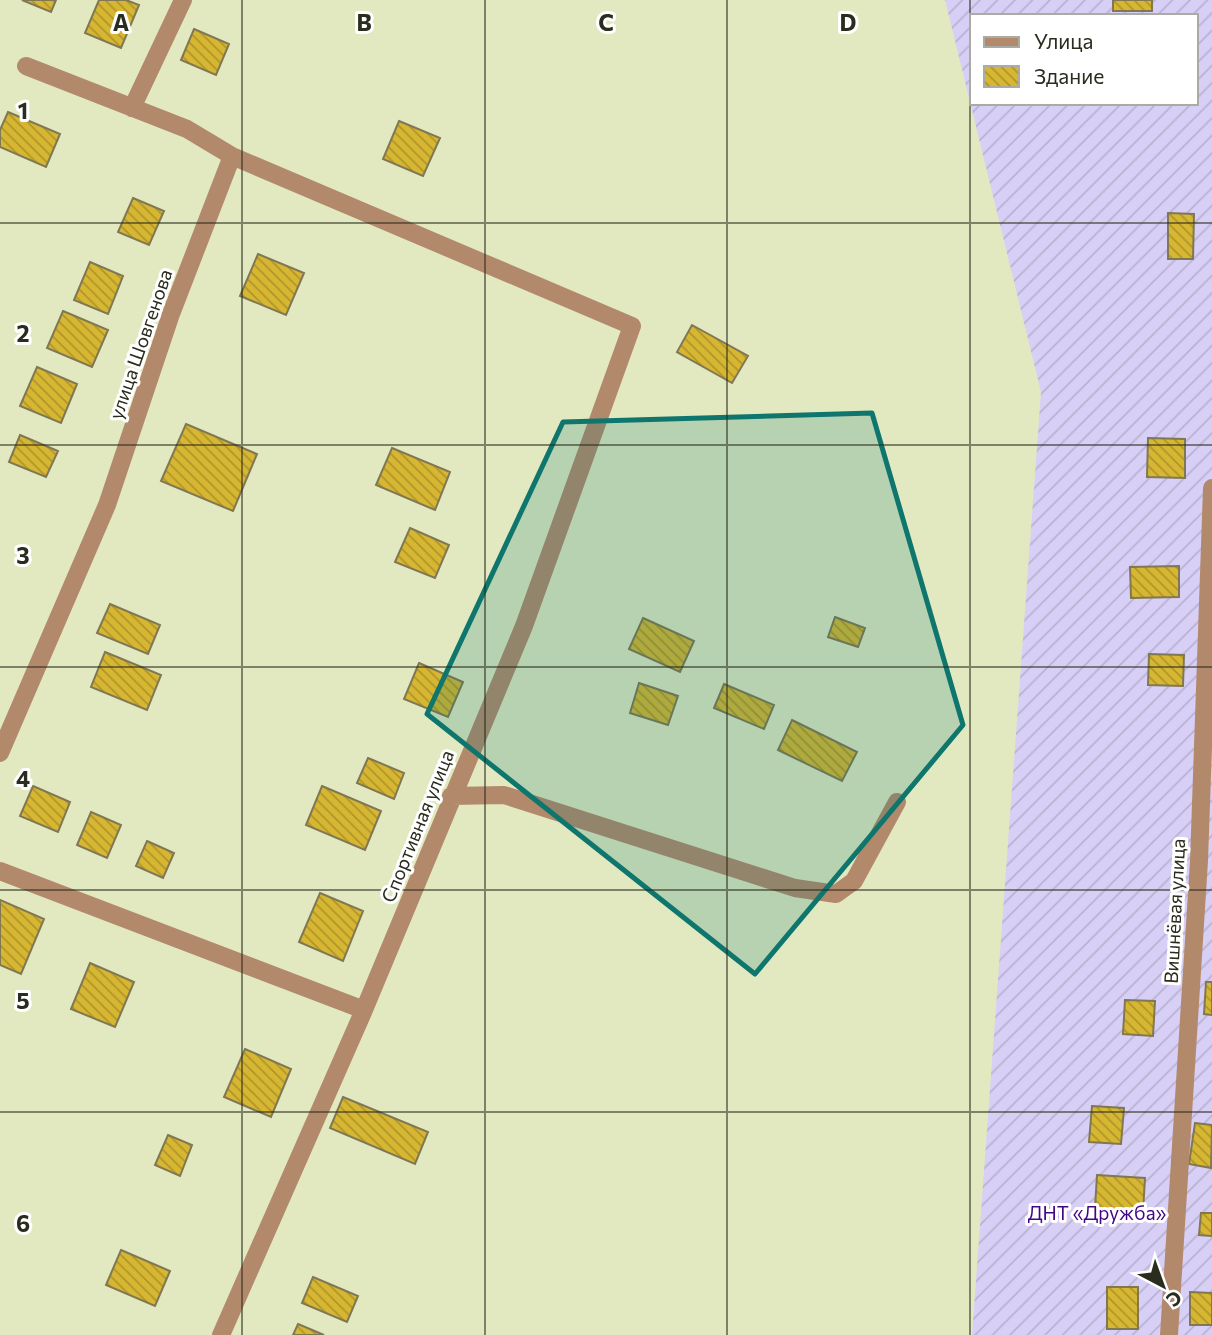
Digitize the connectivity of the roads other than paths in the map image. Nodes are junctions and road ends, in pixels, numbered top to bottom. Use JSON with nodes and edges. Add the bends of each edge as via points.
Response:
{"nodes":[{"id":1,"x":183,"y":0,"type":"edge"},
{"id":2,"x":26,"y":66,"type":"dead end"},
{"id":3,"x":132,"y":108,"type":"junction"},
{"id":4,"x":232,"y":156,"type":"junction"},
{"id":5,"x":1212,"y":488,"type":"edge"},
{"id":6,"x":0,"y":753,"type":"edge"},
{"id":7,"x":451,"y":796,"type":"junction"},
{"id":8,"x":897,"y":802,"type":"dead end"},
{"id":9,"x":1205,"y":858,"type":"edge"},
{"id":10,"x":0,"y":871,"type":"edge"},
{"id":11,"x":365,"y":1010,"type":"junction"},
{"id":12,"x":221,"y":1335,"type":"edge"},
{"id":13,"x":1169,"y":1335,"type":"edge"}],
"edges":[{"from":1,"to":3,"type":"street"},
{"from":2,"to":3,"type":"street"},
{"from":3,"to":4,"type":"street","via":[[187,130]]},
{"from":4,"to":6,"type":"street","name":"улица Шовгенова","via":[[171,314],[107,505]]},
{"from":4,"to":7,"type":"street","name":"Спортивная улица","via":[[632,326],[524,626]]},
{"from":5,"to":9,"type":"street","name":"Вишнёвая улица"},
{"from":7,"to":8,"type":"street","via":[[504,795],[795,888],[836,894],[854,881]]},
{"from":7,"to":11,"type":"street","name":"Спортивная улица"},
{"from":9,"to":13,"type":"street","name":"Вишнёвая улица"},
{"from":10,"to":11,"type":"street"},
{"from":11,"to":12,"type":"street","name":"Спортивная улица"}]}
